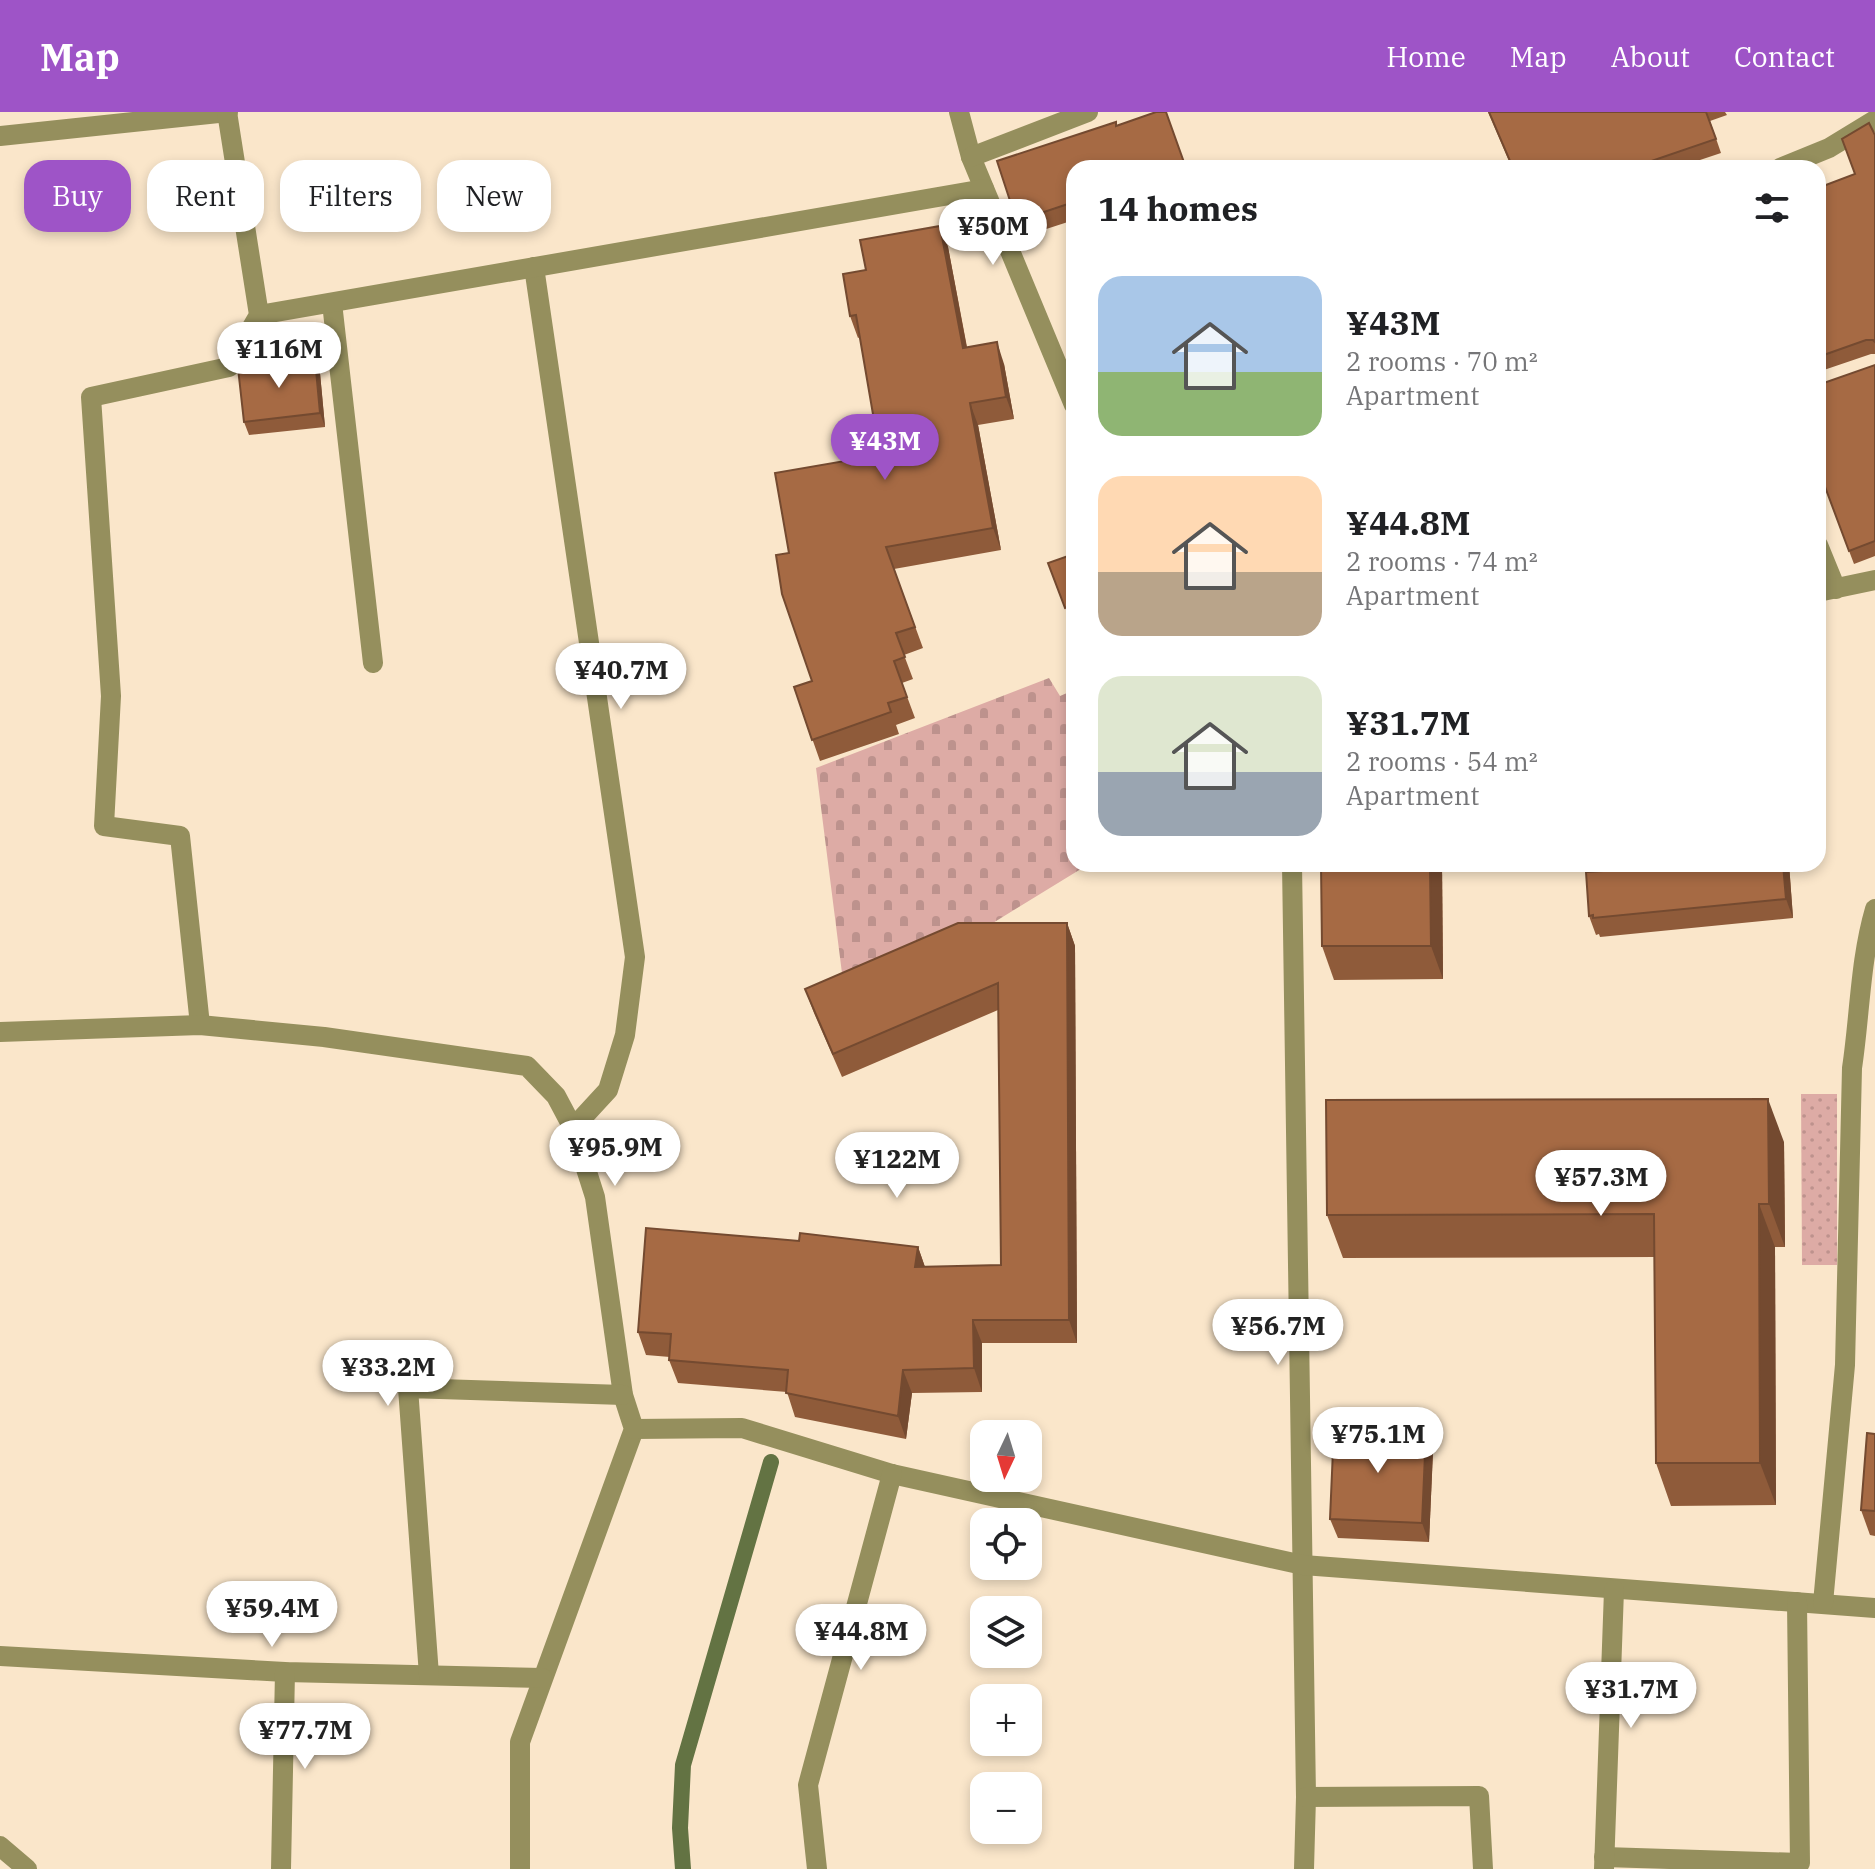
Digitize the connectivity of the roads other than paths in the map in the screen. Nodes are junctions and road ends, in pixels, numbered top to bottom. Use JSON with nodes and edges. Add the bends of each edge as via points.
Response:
{"nodes":[{"id":1,"x":228,"y":112,"type":"edge"},
{"id":2,"x":959,"y":112,"type":"edge"},
{"id":3,"x":1088,"y":112,"type":"edge"},
{"id":4,"x":1875,"y":120,"type":"edge"},
{"id":5,"x":0,"y":136,"type":"edge"},
{"id":6,"x":971,"y":157,"type":"junction"},
{"id":7,"x":1800,"y":160,"type":"edge"},
{"id":8,"x":984,"y":189,"type":"junction"},
{"id":9,"x":534,"y":267,"type":"junction"},
{"id":10,"x":332,"y":303,"type":"junction"},
{"id":11,"x":259,"y":315,"type":"junction"},
{"id":12,"x":1066,"y":386,"type":"edge"},
{"id":13,"x":1875,"y":580,"type":"edge"},
{"id":14,"x":1827,"y":590,"type":"edge"},
{"id":15,"x":373,"y":663,"type":"dead end"},
{"id":16,"x":1292,"y":872,"type":"edge"},
{"id":17,"x":1875,"y":909,"type":"edge"},
{"id":18,"x":200,"y":1025,"type":"junction"},
{"id":19,"x":1867,"y":1025,"type":"edge"},
{"id":20,"x":0,"y":1032,"type":"edge"},
{"id":21,"x":573,"y":1128,"type":"junction"},
{"id":22,"x":623,"y":1395,"type":"junction"},
{"id":23,"x":634,"y":1429,"type":"junction"},
{"id":24,"x":892,"y":1474,"type":"junction"},
{"id":25,"x":1303,"y":1565,"type":"junction"},
{"id":26,"x":1614,"y":1590,"type":"junction"},
{"id":27,"x":1797,"y":1602,"type":"junction"},
{"id":28,"x":1823,"y":1603,"type":"junction"},
{"id":29,"x":1875,"y":1608,"type":"edge"},
{"id":30,"x":0,"y":1656,"type":"edge"},
{"id":31,"x":285,"y":1672,"type":"junction"},
{"id":32,"x":429,"y":1675,"type":"junction"},
{"id":33,"x":542,"y":1678,"type":"junction"},
{"id":34,"x":1306,"y":1797,"type":"junction"},
{"id":35,"x":0,"y":1846,"type":"edge"},
{"id":36,"x":1604,"y":1863,"type":"edge"},
{"id":37,"x":27,"y":1869,"type":"edge"},
{"id":38,"x":281,"y":1869,"type":"edge"},
{"id":39,"x":520,"y":1869,"type":"edge"},
{"id":40,"x":817,"y":1869,"type":"edge"},
{"id":41,"x":1304,"y":1869,"type":"edge"},
{"id":42,"x":1483,"y":1869,"type":"edge"}],
"edges":[{"from":1,"to":5,"type":"street"},
{"from":1,"to":11,"type":"street"},
{"from":2,"to":6,"type":"street"},
{"from":3,"to":6,"type":"street"},
{"from":4,"to":7,"type":"street"},
{"from":6,"to":8,"type":"street"},
{"from":8,"to":9,"type":"street"},
{"from":8,"to":12,"type":"street"},
{"from":9,"to":10,"type":"street"},
{"from":9,"to":21,"type":"street","via":[[635,957],[625,1035],[608,1090]]},
{"from":10,"to":11,"type":"street"},
{"from":10,"to":15,"type":"street"},
{"from":11,"to":18,"type":"street","via":[[229,367],[91,397],[111,696],[104,826],[180,836]]},
{"from":13,"to":14,"type":"street"},
{"from":16,"to":25,"type":"street"},
{"from":17,"to":19,"type":"street","via":[[1866,938]]},
{"from":18,"to":20,"type":"street"},
{"from":18,"to":21,"type":"street","via":[[527,1066],[556,1096]]},
{"from":19,"to":28,"type":"street","via":[[1852,1068],[1845,1365]]},
{"from":21,"to":22,"type":"street","via":[[595,1197]]},
{"from":22,"to":23,"type":"street"},
{"from":22,"to":32,"type":"street","via":[[408,1388]]},
{"from":23,"to":24,"type":"street","via":[[742,1428]]},
{"from":23,"to":33,"type":"street"},
{"from":24,"to":25,"type":"street"},
{"from":24,"to":40,"type":"street","via":[[808,1785]]},
{"from":25,"to":26,"type":"street"},
{"from":25,"to":34,"type":"street"},
{"from":26,"to":27,"type":"street"},
{"from":26,"to":36,"type":"street"},
{"from":27,"to":28,"type":"street"},
{"from":27,"to":36,"type":"street","via":[[1800,1863]]},
{"from":28,"to":29,"type":"street"},
{"from":30,"to":31,"type":"street"},
{"from":31,"to":32,"type":"street"},
{"from":31,"to":38,"type":"street"},
{"from":32,"to":33,"type":"street"},
{"from":33,"to":39,"type":"street","via":[[520,1742]]},
{"from":34,"to":41,"type":"street"},
{"from":34,"to":42,"type":"street","via":[[1479,1796]]},
{"from":35,"to":37,"type":"street"}]}
